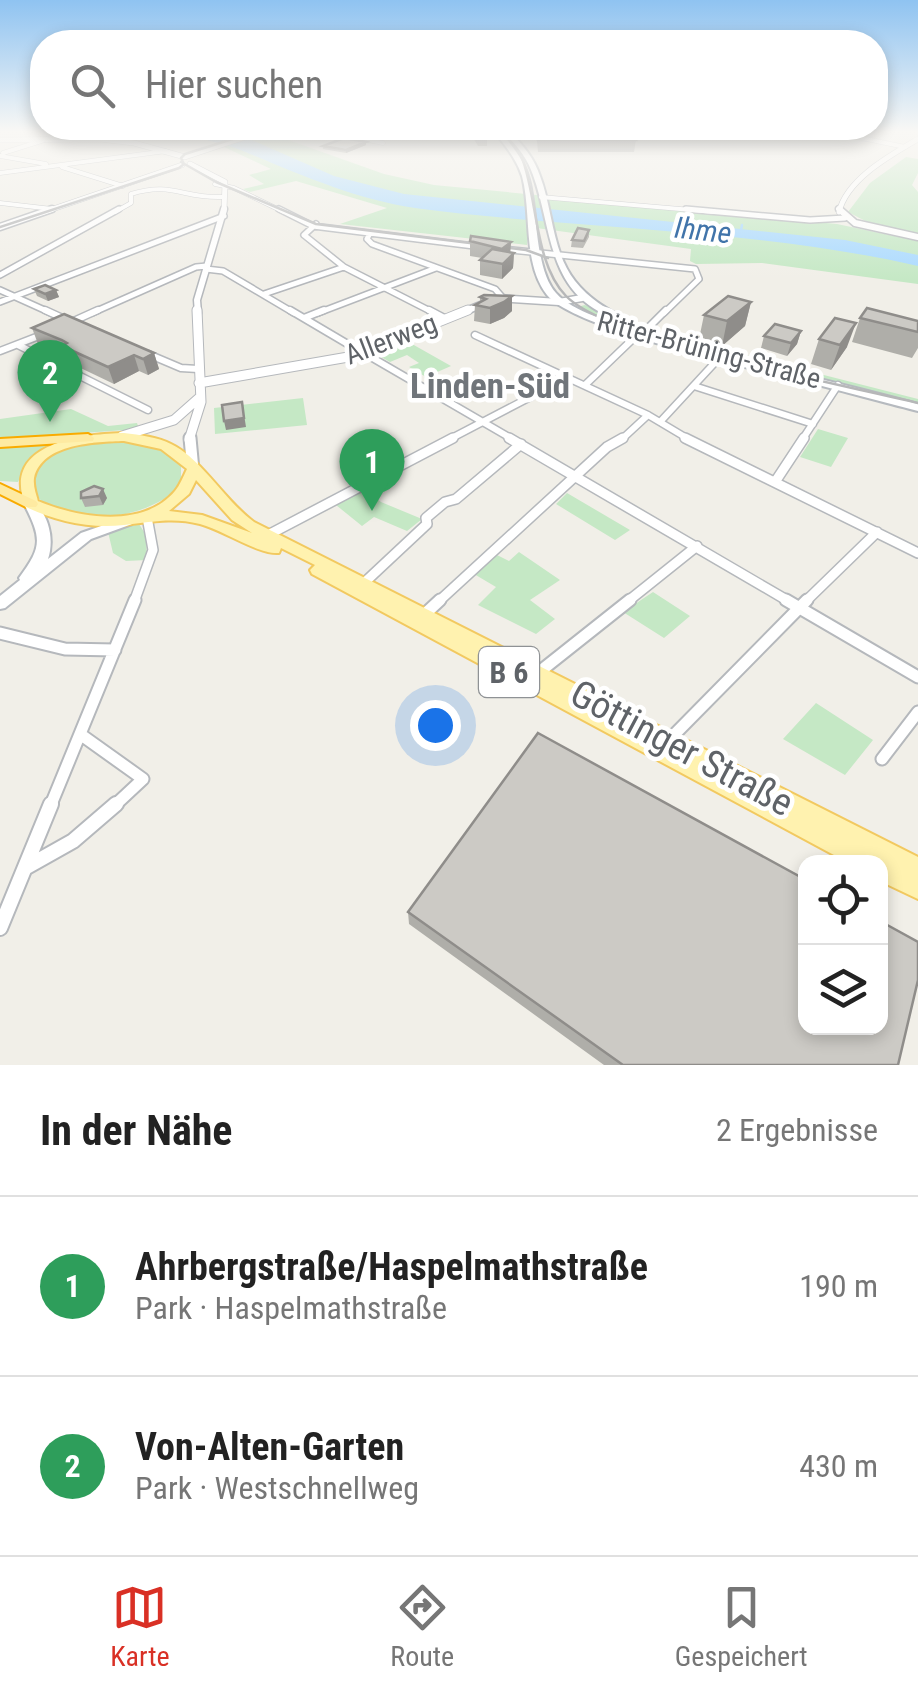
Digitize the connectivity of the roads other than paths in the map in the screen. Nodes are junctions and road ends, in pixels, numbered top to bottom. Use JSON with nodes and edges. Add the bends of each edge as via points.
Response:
{"nodes":[{"id":1,"x":105,"y":181,"type":"edge"},
{"id":2,"x":138,"y":181,"type":"edge"},
{"id":3,"x":210,"y":181,"type":"edge"},
{"id":4,"x":214,"y":181,"type":"edge"},
{"id":5,"x":525,"y":181,"type":"edge"},
{"id":6,"x":537,"y":181,"type":"edge"},
{"id":7,"x":862,"y":181,"type":"edge"},
{"id":8,"x":215,"y":184,"type":"junction"},
{"id":9,"x":122,"y":186,"type":"junction"},
{"id":10,"x":226,"y":187,"type":"junction"},
{"id":11,"x":131,"y":194,"type":"junction"},
{"id":12,"x":224,"y":199,"type":"junction"},
{"id":13,"x":541,"y":200,"type":"junction"},
{"id":14,"x":0,"y":203,"type":"edge"},
{"id":15,"x":52,"y":209,"type":"junction"},
{"id":16,"x":224,"y":216,"type":"junction"},
{"id":17,"x":845,"y":218,"type":"junction"},
{"id":18,"x":316,"y":224,"type":"junction"},
{"id":19,"x":0,"y":226,"type":"edge"},
{"id":20,"x":369,"y":234,"type":"junction"},
{"id":21,"x":918,"y":237,"type":"edge"},
{"id":22,"x":536,"y":250,"type":"junction"},
{"id":23,"x":557,"y":253,"type":"junction"},
{"id":24,"x":344,"y":267,"type":"junction"},
{"id":25,"x":207,"y":268,"type":"junction"},
{"id":26,"x":436,"y":268,"type":"junction"},
{"id":27,"x":0,"y":275,"type":"edge"},
{"id":28,"x":385,"y":288,"type":"junction"},
{"id":29,"x":0,"y":290,"type":"edge"},
{"id":30,"x":264,"y":294,"type":"junction"},
{"id":31,"x":14,"y":296,"type":"junction"},
{"id":32,"x":502,"y":298,"type":"junction"},
{"id":33,"x":582,"y":298,"type":"junction"},
{"id":34,"x":0,"y":302,"type":"edge"},
{"id":35,"x":558,"y":302,"type":"junction"},
{"id":36,"x":304,"y":318,"type":"junction"},
{"id":37,"x":446,"y":319,"type":"junction"},
{"id":38,"x":70,"y":322,"type":"junction"},
{"id":39,"x":84,"y":328,"type":"edge"},
{"id":40,"x":642,"y":331,"type":"junction"},
{"id":41,"x":475,"y":335,"type":"dead end"},
{"id":42,"x":18,"y":345,"type":"junction"},
{"id":43,"x":351,"y":346,"type":"dead end"},
{"id":44,"x":0,"y":351,"type":"edge"},
{"id":45,"x":140,"y":351,"type":"edge"},
{"id":46,"x":364,"y":352,"type":"junction"},
{"id":47,"x":722,"y":356,"type":"junction"},
{"id":48,"x":185,"y":369,"type":"joint"},
{"id":49,"x":198,"y":369,"type":"junction"},
{"id":50,"x":564,"y":379,"type":"junction"},
{"id":51,"x":198,"y":383,"type":"junction"},
{"id":52,"x":585,"y":385,"type":"junction"},
{"id":53,"x":694,"y":386,"type":"junction"},
{"id":54,"x":836,"y":388,"type":"junction"},
{"id":55,"x":200,"y":397,"type":"junction"},
{"id":56,"x":918,"y":398,"type":"edge"},
{"id":57,"x":918,"y":408,"type":"edge"},
{"id":58,"x":148,"y":410,"type":"dead end"},
{"id":59,"x":648,"y":415,"type":"junction"},
{"id":60,"x":482,"y":421,"type":"junction"},
{"id":61,"x":660,"y":422,"type":"junction"},
{"id":62,"x":813,"y":424,"type":"junction"},
{"id":63,"x":122,"y":436,"type":"junction"},
{"id":64,"x":88,"y":438,"type":"junction"},
{"id":65,"x":0,"y":442,"type":"edge"},
{"id":66,"x":521,"y":444,"type":"junction"},
{"id":67,"x":193,"y":470,"type":"junction"},
{"id":68,"x":576,"y":476,"type":"junction"},
{"id":69,"x":774,"y":482,"type":"junction"},
{"id":70,"x":0,"y":488,"type":"edge"},
{"id":71,"x":32,"y":504,"type":"junction"},
{"id":72,"x":144,"y":517,"type":"junction"},
{"id":73,"x":877,"y":532,"type":"junction"},
{"id":74,"x":268,"y":534,"type":"junction"},
{"id":75,"x":697,"y":546,"type":"junction"},
{"id":76,"x":918,"y":553,"type":"edge"},
{"id":77,"x":365,"y":582,"type":"junction"},
{"id":78,"x":0,"y":596,"type":"edge"},
{"id":79,"x":0,"y":604,"type":"edge"},
{"id":80,"x":800,"y":608,"type":"junction"},
{"id":81,"x":426,"y":613,"type":"junction"},
{"id":82,"x":0,"y":633,"type":"edge"},
{"id":83,"x":115,"y":650,"type":"junction"},
{"id":84,"x":538,"y":672,"type":"junction"},
{"id":85,"x":918,"y":677,"type":"edge"},
{"id":86,"x":918,"y":712,"type":"edge"},
{"id":87,"x":80,"y":734,"type":"junction"},
{"id":88,"x":666,"y":742,"type":"junction"},
{"id":89,"x":882,"y":759,"type":"dead end"},
{"id":90,"x":855,"y":855,"type":"edge"},
{"id":91,"x":25,"y":868,"type":"junction"},
{"id":92,"x":918,"y":869,"type":"edge"},
{"id":93,"x":888,"y":873,"type":"edge"},
{"id":94,"x":918,"y":888,"type":"edge"},
{"id":95,"x":0,"y":928,"type":"edge"}],
"edges":[{"from":1,"to":9,"type":"street"},
{"from":2,"to":9,"type":"street"},
{"from":3,"to":8,"type":"street"},
{"from":4,"to":10,"type":"street"},
{"from":5,"to":22,"type":"main road"},
{"from":6,"to":13,"type":"main road","name":"Ritter-Brüning-Straße"},
{"from":7,"to":17,"type":"street","via":[[841,202],[838,211]]},
{"from":8,"to":10,"type":"street"},
{"from":8,"to":12,"type":"street"},
{"from":9,"to":11,"type":"street"},
{"from":9,"to":15,"type":"street"},
{"from":10,"to":12,"type":"street"},
{"from":10,"to":18,"type":"street"},
{"from":11,"to":12,"type":"street","via":[[160,185]]},
{"from":11,"to":27,"type":"street","via":[[131,203]]},
{"from":12,"to":16,"type":"street"},
{"from":13,"to":17,"type":"street"},
{"from":13,"to":23,"type":"main road","name":"Ritter-Brüning-Straße"},
{"from":14,"to":15,"type":"street"},
{"from":15,"to":19,"type":"street"},
{"from":16,"to":25,"type":"street"},
{"from":16,"to":31,"type":"street"},
{"from":17,"to":21,"type":"street"},
{"from":18,"to":20,"type":"street"},
{"from":18,"to":22,"type":"street"},
{"from":18,"to":24,"type":"street","via":[[304,235]]},
{"from":20,"to":22,"type":"street"},
{"from":20,"to":26,"type":"street","via":[[372,244]]},
{"from":22,"to":23,"type":"street"},
{"from":22,"to":35,"type":"main road","name":"Ritter-Brüning-Straße"},
{"from":23,"to":33,"type":"main road","name":"Ritter-Brüning-Straße"},
{"from":23,"to":40,"type":"street","via":[[694,269],[699,279]]},
{"from":24,"to":28,"type":"street"},
{"from":24,"to":30,"type":"street"},
{"from":25,"to":30,"type":"street"},
{"from":25,"to":38,"type":"street"},
{"from":25,"to":49,"type":"street","via":[[198,300]]},
{"from":26,"to":28,"type":"street"},
{"from":26,"to":32,"type":"street","via":[[495,289]]},
{"from":28,"to":36,"type":"street"},
{"from":28,"to":37,"type":"street"},
{"from":29,"to":31,"type":"street"},
{"from":30,"to":36,"type":"street"},
{"from":31,"to":34,"type":"street"},
{"from":31,"to":38,"type":"street"},
{"from":32,"to":35,"type":"street","name":"Allerweg"},
{"from":32,"to":37,"type":"street","name":"Allerweg"},
{"from":33,"to":35,"type":"street","name":"Allerweg"},
{"from":33,"to":40,"type":"main road","name":"Ritter-Brüning-Straße"},
{"from":35,"to":40,"type":"main road","name":"Ritter-Brüning-Straße","via":[[589,318]]},
{"from":36,"to":43,"type":"street"},
{"from":37,"to":46,"type":"street","name":"Allerweg"},
{"from":38,"to":39,"type":"street"},
{"from":38,"to":42,"type":"street"},
{"from":40,"to":47,"type":"main road","name":"Ritter-Brüning-Straße"},
{"from":40,"to":52,"type":"street"},
{"from":40,"to":56,"type":"main road","name":"Ritter-Brüning-Straße"},
{"from":41,"to":50,"type":"street"},
{"from":42,"to":44,"type":"street"},
{"from":42,"to":58,"type":"street"},
{"from":45,"to":48,"type":"street"},
{"from":46,"to":51,"type":"street","name":"Allerweg"},
{"from":46,"to":60,"type":"street"},
{"from":47,"to":53,"type":"street"},
{"from":47,"to":54,"type":"main road","name":"Ritter-Brüning-Straße"},
{"from":48,"to":49,"type":"street"},
{"from":49,"to":51,"type":"street"},
{"from":50,"to":52,"type":"street"},
{"from":50,"to":60,"type":"street"},
{"from":51,"to":55,"type":"street"},
{"from":52,"to":59,"type":"street"},
{"from":53,"to":61,"type":"street"},
{"from":53,"to":62,"type":"street"},
{"from":54,"to":57,"type":"main road","name":"Ritter-Brüning-Straße"},
{"from":54,"to":62,"type":"street"},
{"from":55,"to":63,"type":"street","via":[[174,420]]},
{"from":55,"to":67,"type":"street","via":[[189,440]]},
{"from":59,"to":61,"type":"street"},
{"from":59,"to":68,"type":"street"},
{"from":60,"to":66,"type":"street"},
{"from":60,"to":74,"type":"street"},
{"from":61,"to":69,"type":"street"},
{"from":62,"to":69,"type":"street"},
{"from":63,"to":64,"type":"main road","number":"B 6"},
{"from":63,"to":67,"type":"main road","number":"B 6","via":[[168,447]]},
{"from":64,"to":65,"type":"highway","number":"B 6"},
{"from":64,"to":71,"type":"main road","number":"B 6","via":[[45,454],[27,470]]},
{"from":66,"to":68,"type":"street"},
{"from":66,"to":77,"type":"street","via":[[426,518],[428,524]]},
{"from":67,"to":72,"type":"main road","via":[[177,499]]},
{"from":67,"to":74,"type":"main road","name":"Göttinger Straße","number":"B 6","via":[[228,510]]},
{"from":68,"to":75,"type":"street"},
{"from":68,"to":81,"type":"street"},
{"from":69,"to":73,"type":"street"},
{"from":70,"to":71,"type":"highway","number":"B 6"},
{"from":71,"to":72,"type":"main road","number":"B 6","via":[[70,519]]},
{"from":71,"to":78,"type":"main road","via":[[47,537],[46,552]]},
{"from":72,"to":79,"type":"main road","via":[[86,536]]},
{"from":72,"to":83,"type":"street","via":[[150,564]]},
{"from":72,"to":90,"type":"main road","name":"Göttinger Straße","number":"B 6","via":[[208,518],[263,544]]},
{"from":73,"to":76,"type":"street"},
{"from":73,"to":80,"type":"street"},
{"from":74,"to":77,"type":"main road","name":"Göttinger Straße","number":"B 6"},
{"from":75,"to":80,"type":"street"},
{"from":75,"to":84,"type":"street"},
{"from":77,"to":81,"type":"main road","name":"Göttinger Straße","number":"B 6"},
{"from":80,"to":85,"type":"street"},
{"from":80,"to":88,"type":"street"},
{"from":81,"to":84,"type":"main road","name":"Göttinger Straße","number":"B 6"},
{"from":82,"to":83,"type":"street","via":[[64,649]]},
{"from":83,"to":87,"type":"street"},
{"from":84,"to":88,"type":"main road","name":"Göttinger Straße","number":"B 6"},
{"from":86,"to":89,"type":"street"},
{"from":87,"to":91,"type":"street"},
{"from":87,"to":91,"type":"street","via":[[143,779],[76,841]]},
{"from":88,"to":92,"type":"main road","name":"Göttinger Straße","number":"B 6"},
{"from":91,"to":95,"type":"street"},
{"from":93,"to":94,"type":"main road"}]}
